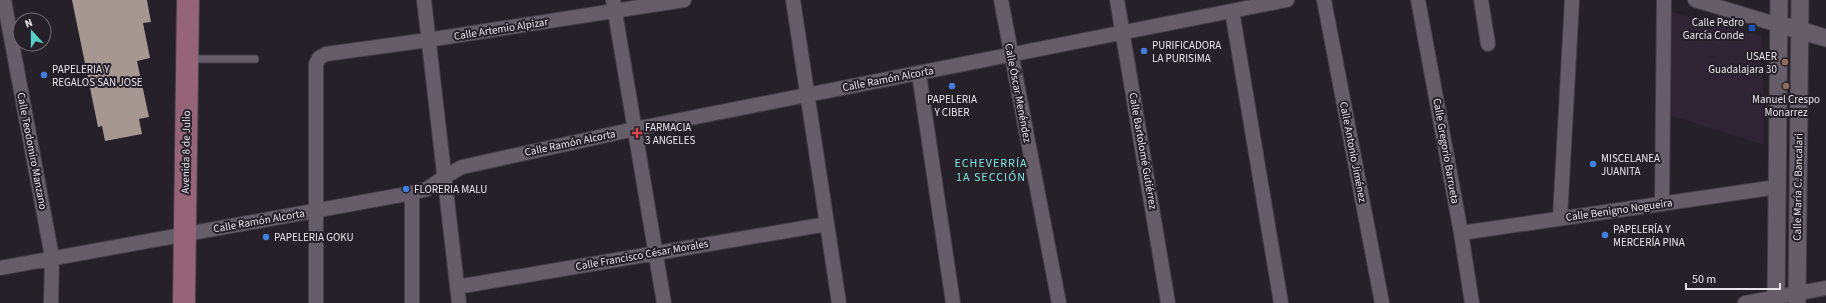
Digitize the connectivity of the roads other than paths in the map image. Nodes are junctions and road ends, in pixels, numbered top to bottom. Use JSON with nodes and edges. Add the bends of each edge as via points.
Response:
{"nodes":[{"id":1,"x":4,"y":0,"type":"edge"},
{"id":2,"x":188,"y":0,"type":"edge"},
{"id":3,"x":424,"y":0,"type":"edge"},
{"id":4,"x":684,"y":0,"type":"edge"},
{"id":5,"x":793,"y":0,"type":"edge"},
{"id":6,"x":1001,"y":0,"type":"edge"},
{"id":7,"x":1117,"y":0,"type":"edge"},
{"id":8,"x":1287,"y":0,"type":"edge"},
{"id":9,"x":1324,"y":0,"type":"edge"},
{"id":10,"x":1418,"y":0,"type":"edge"},
{"id":11,"x":1481,"y":0,"type":"edge"},
{"id":12,"x":1572,"y":0,"type":"edge"},
{"id":13,"x":1664,"y":0,"type":"edge"},
{"id":14,"x":1696,"y":0,"type":"edge"},
{"id":15,"x":1779,"y":0,"type":"edge"},
{"id":16,"x":1800,"y":0,"type":"edge"},
{"id":17,"x":614,"y":6,"type":"edge"},
{"id":18,"x":1232,"y":10,"type":"junction"},
{"id":19,"x":1779,"y":25,"type":"junction"},
{"id":20,"x":1799,"y":30,"type":"junction"},
{"id":21,"x":1122,"y":33,"type":"junction"},
{"id":22,"x":1826,"y":38,"type":"edge"},
{"id":23,"x":428,"y":40,"type":"junction"},
{"id":24,"x":1488,"y":44,"type":"dead end"},
{"id":25,"x":1011,"y":55,"type":"junction"},
{"id":26,"x":187,"y":59,"type":"junction"},
{"id":27,"x":255,"y":59,"type":"dead end"},
{"id":28,"x":919,"y":74,"type":"junction"},
{"id":29,"x":808,"y":94,"type":"junction"},
{"id":30,"x":635,"y":129,"type":"junction"},
{"id":31,"x":444,"y":177,"type":"junction"},
{"id":32,"x":1777,"y":187,"type":"junction"},
{"id":33,"x":412,"y":193,"type":"junction"},
{"id":34,"x":1662,"y":203,"type":"junction"},
{"id":35,"x":317,"y":211,"type":"junction"},
{"id":36,"x":1560,"y":218,"type":"junction"},
{"id":37,"x":827,"y":224,"type":"junction"},
{"id":38,"x":1461,"y":233,"type":"junction"},
{"id":39,"x":185,"y":234,"type":"junction"},
{"id":40,"x":656,"y":252,"type":"junction"},
{"id":41,"x":52,"y":258,"type":"junction"},
{"id":42,"x":0,"y":268,"type":"edge"},
{"id":43,"x":457,"y":287,"type":"junction"},
{"id":44,"x":1826,"y":288,"type":"edge"},
{"id":45,"x":1797,"y":298,"type":"edge"},
{"id":46,"x":1776,"y":300,"type":"edge"},
{"id":47,"x":51,"y":303,"type":"edge"},
{"id":48,"x":184,"y":303,"type":"edge"},
{"id":49,"x":316,"y":303,"type":"edge"},
{"id":50,"x":412,"y":303,"type":"edge"},
{"id":51,"x":459,"y":303,"type":"edge"},
{"id":52,"x":664,"y":303,"type":"edge"},
{"id":53,"x":839,"y":303,"type":"edge"},
{"id":54,"x":953,"y":303,"type":"edge"},
{"id":55,"x":1059,"y":303,"type":"edge"},
{"id":56,"x":1168,"y":303,"type":"edge"},
{"id":57,"x":1281,"y":303,"type":"edge"},
{"id":58,"x":1382,"y":303,"type":"edge"},
{"id":59,"x":1472,"y":303,"type":"edge"},
{"id":60,"x":1745,"y":303,"type":"edge"}],
"edges":[{"from":1,"to":41,"type":"street","name":"Calle Teodomiro Manzano"},
{"from":2,"to":26,"type":"main road","name":"Avenida 8 de Julio"},
{"from":3,"to":23,"type":"street"},
{"from":4,"to":17,"type":"street","name":"Calle Artemio Alpizar"},
{"from":5,"to":29,"type":"street"},
{"from":6,"to":25,"type":"street","name":"Calle Óscar Menéndez"},
{"from":7,"to":21,"type":"street","name":"Calle Bartolomé Gutiérrez"},
{"from":8,"to":18,"type":"street","name":"Calle Ramón Alcorta"},
{"from":9,"to":58,"type":"street","name":"Calle Antonio Jiménez"},
{"from":10,"to":38,"type":"street","name":"Calle Gregorio Barrueta"},
{"from":11,"to":24,"type":"street"},
{"from":12,"to":36,"type":"street"},
{"from":13,"to":34,"type":"street"},
{"from":14,"to":19,"type":"street"},
{"from":15,"to":19,"type":"street","name":"Calle María C. Bancalari"},
{"from":16,"to":20,"type":"street","name":"Calle María C. Bancalari"},
{"from":17,"to":23,"type":"street","name":"Calle Artemio Alpizar"},
{"from":17,"to":30,"type":"street"},
{"from":18,"to":21,"type":"street","name":"Calle Ramón Alcorta"},
{"from":18,"to":57,"type":"street"},
{"from":19,"to":20,"type":"street"},
{"from":19,"to":32,"type":"street","name":"Calle María C. Bancalari"},
{"from":20,"to":22,"type":"street"},
{"from":20,"to":45,"type":"street","name":"Calle María C. Bancalari"},
{"from":21,"to":25,"type":"street","name":"Calle Ramón Alcorta"},
{"from":21,"to":56,"type":"street","name":"Calle Bartolomé Gutiérrez"},
{"from":23,"to":31,"type":"street"},
{"from":23,"to":35,"type":"street","name":"Calle Artemio Alpizar","via":[[326,54],[319,58],[316,64]]},
{"from":25,"to":28,"type":"street","name":"Calle Ramón Alcorta"},
{"from":25,"to":55,"type":"street","name":"Calle Óscar Menéndez"},
{"from":26,"to":27,"type":"lane"},
{"from":26,"to":39,"type":"main road","name":"Avenida 8 de Julio"},
{"from":28,"to":29,"type":"street","name":"Calle Ramón Alcorta"},
{"from":28,"to":54,"type":"street"},
{"from":29,"to":30,"type":"street","name":"Calle Ramón Alcorta"},
{"from":29,"to":37,"type":"street"},
{"from":30,"to":31,"type":"street","name":"Calle Ramón Alcorta","via":[[462,167]]},
{"from":30,"to":40,"type":"street"},
{"from":31,"to":33,"type":"street","name":"Calle Ramón Alcorta","via":[[427,189]]},
{"from":31,"to":43,"type":"street"},
{"from":32,"to":34,"type":"street","name":"Calle Benigno Nogueira"},
{"from":32,"to":46,"type":"street","name":"Calle María C. Bancalari"},
{"from":33,"to":35,"type":"street","name":"Calle Ramón Alcorta"},
{"from":33,"to":50,"type":"street"},
{"from":34,"to":36,"type":"street","name":"Calle Benigno Nogueira"},
{"from":35,"to":39,"type":"street","name":"Calle Ramón Alcorta"},
{"from":35,"to":49,"type":"street"},
{"from":36,"to":38,"type":"street","name":"Calle Benigno Nogueira"},
{"from":37,"to":40,"type":"street","name":"Calle Francisco César Morales"},
{"from":37,"to":53,"type":"street"},
{"from":38,"to":59,"type":"street","name":"Calle Gregorio Barrueta"},
{"from":39,"to":41,"type":"street","name":"Calle Ramón Alcorta"},
{"from":39,"to":48,"type":"main road","name":"Avenida 8 de Julio"},
{"from":40,"to":43,"type":"street","name":"Calle Francisco César Morales"},
{"from":40,"to":52,"type":"street"},
{"from":41,"to":42,"type":"street","name":"Calle Ramón Alcorta"},
{"from":41,"to":47,"type":"street","name":"Calle Teodomiro Manzano"},
{"from":43,"to":51,"type":"street"},
{"from":44,"to":45,"type":"street"},
{"from":45,"to":46,"type":"street"},
{"from":46,"to":60,"type":"street"}]}
